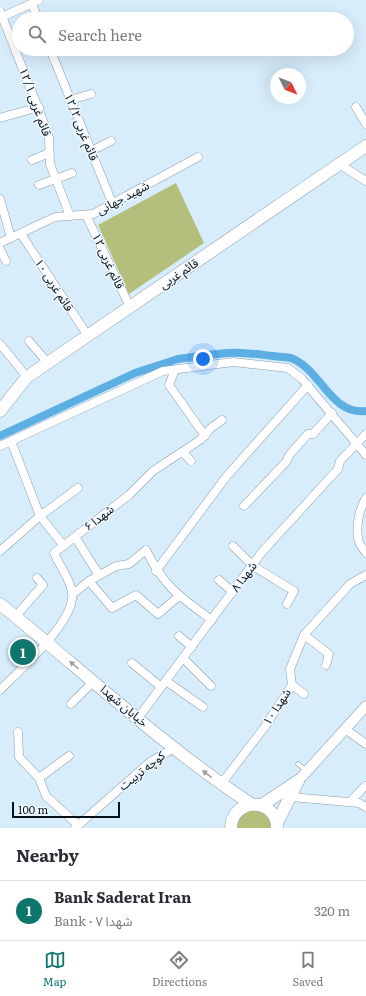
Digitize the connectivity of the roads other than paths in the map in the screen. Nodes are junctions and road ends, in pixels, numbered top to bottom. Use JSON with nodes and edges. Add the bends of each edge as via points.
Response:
{"nodes":[{"id":1,"x":35,"y":2,"type":"edge"},
{"id":2,"x":37,"y":12,"type":"edge"},
{"id":3,"x":1,"y":14,"type":"edge"},
{"id":4,"x":12,"y":42,"type":"edge"},
{"id":5,"x":18,"y":56,"type":"edge"},
{"id":6,"x":53,"y":56,"type":"edge"},
{"id":7,"x":91,"y":94,"type":"dead end"},
{"id":8,"x":70,"y":100,"type":"junction"},
{"id":9,"x":356,"y":107,"type":"dead end"},
{"id":10,"x":38,"y":108,"type":"junction"},
{"id":11,"x":0,"y":118,"type":"edge"},
{"id":12,"x":366,"y":124,"type":"edge"},
{"id":13,"x":111,"y":141,"type":"dead end"},
{"id":14,"x":366,"y":146,"type":"edge"},
{"id":15,"x":91,"y":151,"type":"junction"},
{"id":16,"x":49,"y":153,"type":"junction"},
{"id":17,"x":198,"y":157,"type":"dead end"},
{"id":18,"x":32,"y":160,"type":"dead end"},
{"id":19,"x":339,"y":164,"type":"junction"},
{"id":20,"x":72,"y":173,"type":"dead end"},
{"id":21,"x":55,"y":178,"type":"junction"},
{"id":22,"x":366,"y":181,"type":"edge"},
{"id":23,"x":39,"y":185,"type":"dead end"},
{"id":24,"x":0,"y":199,"type":"edge"},
{"id":25,"x":113,"y":205,"type":"junction"},
{"id":26,"x":86,"y":215,"type":"junction"},
{"id":27,"x":70,"y":216,"type":"junction"},
{"id":28,"x":21,"y":234,"type":"junction"},
{"id":29,"x":11,"y":238,"type":"junction"},
{"id":30,"x":0,"y":243,"type":"edge"},
{"id":31,"x":0,"y":249,"type":"edge"},
{"id":32,"x":6,"y":261,"type":"dead end"},
{"id":33,"x":130,"y":307,"type":"junction"},
{"id":34,"x":88,"y":336,"type":"junction"},
{"id":35,"x":29,"y":341,"type":"dead end"},
{"id":36,"x":0,"y":344,"type":"edge"},
{"id":37,"x":48,"y":363,"type":"junction"},
{"id":38,"x":175,"y":370,"type":"junction"},
{"id":39,"x":27,"y":377,"type":"junction"},
{"id":40,"x":308,"y":385,"type":"junction"},
{"id":41,"x":0,"y":411,"type":"edge"},
{"id":42,"x":332,"y":414,"type":"junction"},
{"id":43,"x":222,"y":420,"type":"dead end"},
{"id":44,"x":366,"y":434,"type":"edge"},
{"id":45,"x":204,"y":436,"type":"junction"},
{"id":46,"x":11,"y":441,"type":"junction"},
{"id":47,"x":358,"y":443,"type":"junction"},
{"id":48,"x":0,"y":446,"type":"edge"},
{"id":49,"x":183,"y":452,"type":"junction"},
{"id":50,"x":366,"y":455,"type":"edge"},
{"id":51,"x":191,"y":461,"type":"dead end"},
{"id":52,"x":78,"y":488,"type":"dead end"},
{"id":53,"x":366,"y":498,"type":"edge"},
{"id":54,"x":244,"y":506,"type":"dead end"},
{"id":55,"x":40,"y":516,"type":"junction"},
{"id":56,"x":75,"y":537,"type":"junction"},
{"id":57,"x":64,"y":546,"type":"junction"},
{"id":58,"x":233,"y":546,"type":"dead end"},
{"id":59,"x":0,"y":551,"type":"edge"},
{"id":60,"x":366,"y":553,"type":"edge"},
{"id":61,"x":253,"y":566,"type":"junction"},
{"id":62,"x":156,"y":572,"type":"junction"},
{"id":63,"x":99,"y":575,"type":"junction"},
{"id":64,"x":366,"y":575,"type":"edge"},
{"id":65,"x":37,"y":578,"type":"dead end"},
{"id":66,"x":219,"y":580,"type":"dead end"},
{"id":67,"x":89,"y":581,"type":"junction"},
{"id":68,"x":233,"y":592,"type":"junction"},
{"id":69,"x":73,"y":594,"type":"junction"},
{"id":70,"x":179,"y":596,"type":"junction"},
{"id":71,"x":0,"y":604,"type":"edge"},
{"id":72,"x":287,"y":604,"type":"dead end"},
{"id":73,"x":15,"y":617,"type":"junction"},
{"id":74,"x":212,"y":620,"type":"junction"},
{"id":75,"x":304,"y":635,"type":"junction"},
{"id":76,"x":179,"y":636,"type":"dead end"},
{"id":77,"x":46,"y":642,"type":"junction"},
{"id":78,"x":192,"y":647,"type":"junction"},
{"id":79,"x":184,"y":658,"type":"junction"},
{"id":80,"x":132,"y":663,"type":"dead end"},
{"id":81,"x":326,"y":665,"type":"dead end"},
{"id":82,"x":94,"y":682,"type":"junction"},
{"id":83,"x":164,"y":684,"type":"junction"},
{"id":84,"x":292,"y":685,"type":"junction"},
{"id":85,"x":211,"y":686,"type":"dead end"},
{"id":86,"x":0,"y":690,"type":"edge"},
{"id":87,"x":304,"y":694,"type":"dead end"},
{"id":88,"x":71,"y":704,"type":"dead end"},
{"id":89,"x":366,"y":706,"type":"edge"},
{"id":90,"x":203,"y":707,"type":"dead end"},
{"id":91,"x":138,"y":718,"type":"junction"},
{"id":92,"x":345,"y":729,"type":"junction"},
{"id":93,"x":18,"y":732,"type":"dead end"},
{"id":94,"x":366,"y":744,"type":"edge"},
{"id":95,"x":174,"y":748,"type":"junction"},
{"id":96,"x":69,"y":756,"type":"dead end"},
{"id":97,"x":298,"y":764,"type":"dead end"},
{"id":98,"x":307,"y":771,"type":"junction"},
{"id":99,"x":39,"y":778,"type":"junction"},
{"id":100,"x":298,"y":781,"type":"junction"},
{"id":101,"x":221,"y":784,"type":"junction"},
{"id":102,"x":365,"y":786,"type":"dead end"},
{"id":103,"x":291,"y":797,"type":"junction"},
{"id":104,"x":350,"y":802,"type":"junction"},
{"id":105,"x":256,"y":804,"type":"junction"},
{"id":106,"x":366,"y":807,"type":"edge"},
{"id":107,"x":77,"y":826,"type":"edge"},
{"id":108,"x":277,"y":826,"type":"edge"},
{"id":109,"x":231,"y":828,"type":"edge"}],
"edges":[{"from":1,"to":2,"type":"street"},
{"from":1,"to":3,"type":"street"},
{"from":3,"to":4,"type":"street","name":"قائم غربی ۱۲/۱"},
{"from":5,"to":10,"type":"street","name":"قائم غربی ۱۲/۱"},
{"from":6,"to":8,"type":"street","name":"قائم غربی ۱۲/۲"},
{"from":7,"to":8,"type":"street"},
{"from":8,"to":15,"type":"street","name":"قائم غربی ۱۲/۲"},
{"from":9,"to":12,"type":"street"},
{"from":10,"to":11,"type":"street"},
{"from":10,"to":16,"type":"street","name":"قائم غربی ۱۲/۱","via":[[49,138]]},
{"from":13,"to":15,"type":"street"},
{"from":14,"to":19,"type":"main road","name":"قائم غربی"},
{"from":15,"to":25,"type":"street","name":"قائم غربی ۱۲/۲"},
{"from":16,"to":18,"type":"street"},
{"from":16,"to":21,"type":"street","name":"قائم غربی ۱۲/۱"},
{"from":17,"to":25,"type":"street","name":"شهید جهانی"},
{"from":19,"to":22,"type":"street"},
{"from":19,"to":33,"type":"main road","name":"قائم غربی"},
{"from":20,"to":21,"type":"street"},
{"from":21,"to":23,"type":"street"},
{"from":21,"to":27,"type":"street","name":"قائم غربی ۱۲/۱"},
{"from":24,"to":29,"type":"street"},
{"from":25,"to":26,"type":"street","name":"شهید جهانی"},
{"from":26,"to":27,"type":"street","name":"شهید جهانی"},
{"from":26,"to":33,"type":"street","name":"قائم غربی ۱۲"},
{"from":27,"to":28,"type":"street","name":"شهید جهانی","via":[[55,217]]},
{"from":28,"to":29,"type":"street","name":"شهید جهانی"},
{"from":28,"to":34,"type":"street","name":"قائم غربی ۱۰"},
{"from":29,"to":30,"type":"street","name":"شهید جهانی"},
{"from":31,"to":32,"type":"street"},
{"from":33,"to":34,"type":"main road","name":"قائم غربی"},
{"from":34,"to":37,"type":"main road","name":"قائم غربی"},
{"from":35,"to":37,"type":"street"},
{"from":36,"to":39,"type":"street"},
{"from":37,"to":39,"type":"main road","name":"قائم غربی"},
{"from":38,"to":40,"type":"street","via":[[233,362],[260,364],[288,368]]},
{"from":38,"to":45,"type":"street","via":[[169,385]]},
{"from":38,"to":46,"type":"street","via":[[163,371]]},
{"from":39,"to":41,"type":"main road","name":"قائم غربی"},
{"from":40,"to":42,"type":"street"},
{"from":40,"to":62,"type":"street","via":[[226,477]]},
{"from":42,"to":47,"type":"street"},
{"from":42,"to":54,"type":"street","via":[[313,434],[308,434],[286,462]]},
{"from":43,"to":45,"type":"street","name":"شهدا ۶"},
{"from":44,"to":47,"type":"street","name":"شهدا ۸"},
{"from":45,"to":49,"type":"street","name":"شهدا ۶"},
{"from":46,"to":48,"type":"street"},
{"from":46,"to":55,"type":"street"},
{"from":47,"to":50,"type":"street"},
{"from":47,"to":61,"type":"street","name":"شهدا ۸","via":[[340,461],[338,469],[262,552]]},
{"from":49,"to":51,"type":"street"},
{"from":49,"to":56,"type":"street","name":"شهدا ۶","via":[[153,471],[129,495]]},
{"from":52,"to":55,"type":"street"},
{"from":53,"to":60,"type":"street","via":[[361,506],[359,542]]},
{"from":55,"to":57,"type":"street"},
{"from":55,"to":59,"type":"street"},
{"from":56,"to":57,"type":"street","name":"شهدا ۶"},
{"from":56,"to":63,"type":"street"},
{"from":57,"to":69,"type":"street","name":"شهدا ۶","via":[[54,553],[69,580]]},
{"from":58,"to":61,"type":"street"},
{"from":61,"to":68,"type":"street","name":"شهدا ۸"},
{"from":61,"to":72,"type":"street","via":[[294,591]]},
{"from":62,"to":63,"type":"street","via":[[146,550],[129,564],[116,566]]},
{"from":62,"to":70,"type":"street"},
{"from":63,"to":67,"type":"street"},
{"from":64,"to":75,"type":"street","name":"شهدا ۱۰","via":[[350,584]]},
{"from":65,"to":73,"type":"street","via":[[42,585]]},
{"from":66,"to":68,"type":"street"},
{"from":67,"to":69,"type":"street"},
{"from":67,"to":70,"type":"street","via":[[112,608],[136,594],[158,614]]},
{"from":68,"to":74,"type":"street","name":"شهدا ۸"},
{"from":69,"to":77,"type":"street","via":[[70,611]]},
{"from":70,"to":74,"type":"street"},
{"from":71,"to":73,"type":"main road","name":"خیابان شهدا"},
{"from":73,"to":77,"type":"main road","name":"خیابان شهدا"},
{"from":74,"to":78,"type":"street","name":"شهدا ۸"},
{"from":75,"to":81,"type":"street","via":[[329,654]]},
{"from":75,"to":84,"type":"street","name":"شهدا ۱۰","via":[[290,669]]},
{"from":76,"to":78,"type":"street"},
{"from":82,"to":77,"type":"main road","name":"خیابان شهدا","one_way":true},
{"from":77,"to":86,"type":"street"},
{"from":78,"to":79,"type":"street","name":"شهدا ۸"},
{"from":79,"to":83,"type":"street","name":"شهدا ۸"},
{"from":79,"to":85,"type":"street"},
{"from":80,"to":83,"type":"street"},
{"from":82,"to":88,"type":"street"},
{"from":82,"to":91,"type":"main road","name":"خیابان شهدا"},
{"from":83,"to":90,"type":"street"},
{"from":83,"to":91,"type":"street","name":"شهدا ۸"},
{"from":84,"to":87,"type":"street"},
{"from":84,"to":101,"type":"street","name":"شهدا ۱۰","via":[[264,728]]},
{"from":89,"to":92,"type":"street"},
{"from":91,"to":95,"type":"main road","name":"خیابان شهدا"},
{"from":92,"to":94,"type":"street"},
{"from":92,"to":98,"type":"street"},
{"from":93,"to":99,"type":"street","via":[[19,757]]},
{"from":101,"to":95,"type":"main road","name":"خیابان شهدا","one_way":true},
{"from":95,"to":107,"type":"street","name":"کوچه تربیت","via":[[150,762]]},
{"from":96,"to":99,"type":"street"},
{"from":97,"to":98,"type":"lane"},
{"from":98,"to":100,"type":"street"},
{"from":99,"to":107,"type":"street","via":[[46,796]]},
{"from":100,"to":103,"type":"main road"},
{"from":100,"to":105,"type":"main road"},
{"from":101,"to":105,"type":"main road","name":"خیابان شهدا"},
{"from":102,"to":104,"type":"street"},
{"from":103,"to":104,"type":"street"},
{"from":103,"to":108,"type":"main road"},
{"from":104,"to":106,"type":"street"},
{"from":105,"to":108,"type":"main road","name":"خیابان شهدا","via":[[272,812]]},
{"from":105,"to":109,"type":"main road","via":[[237,812]]}]}
